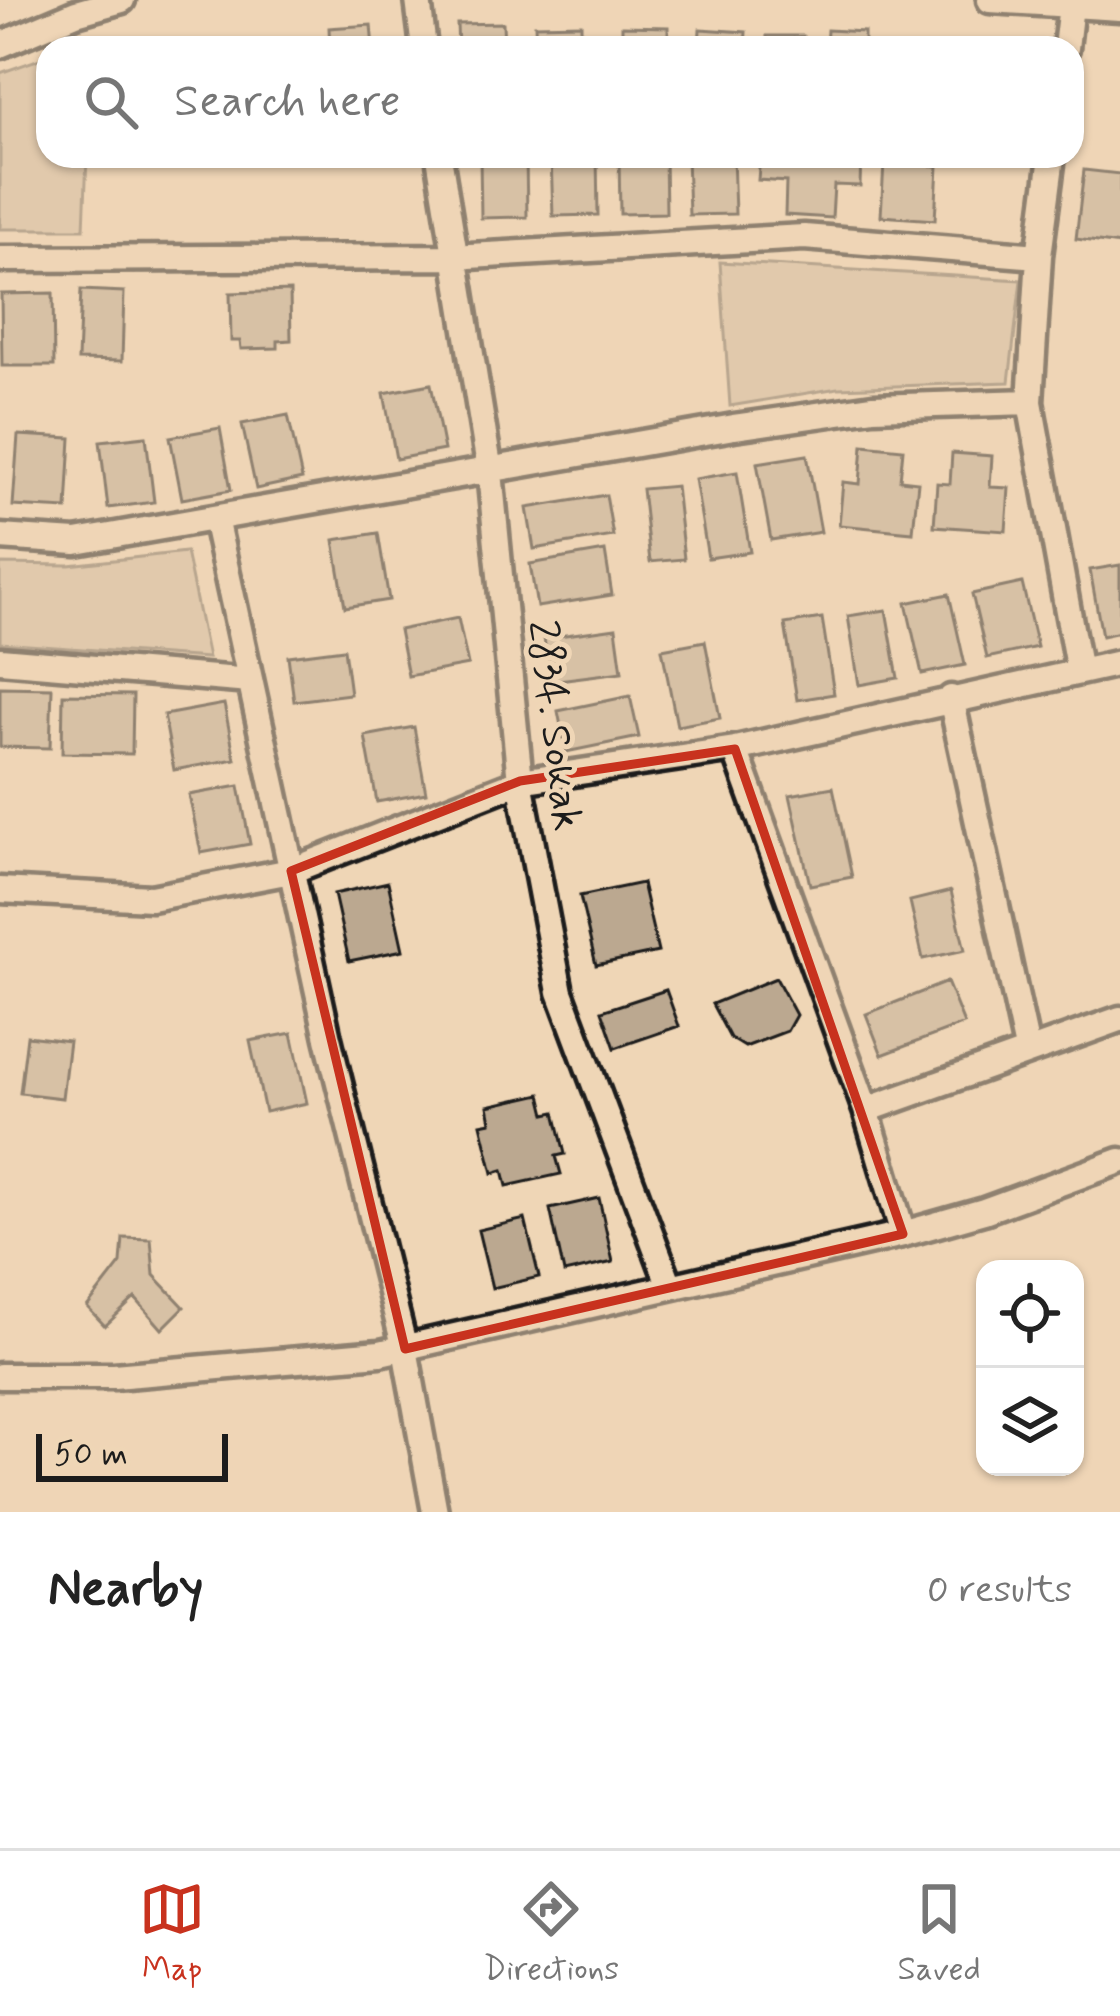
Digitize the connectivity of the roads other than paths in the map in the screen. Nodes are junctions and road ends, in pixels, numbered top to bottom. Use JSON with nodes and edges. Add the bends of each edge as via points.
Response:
{"nodes":[{"id":1,"x":122,"y":0,"type":"edge"},
{"id":2,"x":418,"y":0,"type":"edge"},
{"id":3,"x":990,"y":0,"type":"edge"},
{"id":4,"x":1072,"y":5,"type":"junction"},
{"id":5,"x":1120,"y":8,"type":"edge"},
{"id":6,"x":422,"y":36,"type":"edge"},
{"id":7,"x":1068,"y":36,"type":"edge"},
{"id":8,"x":0,"y":45,"type":"edge"},
{"id":9,"x":441,"y":168,"type":"edge"},
{"id":10,"x":1050,"y":168,"type":"edge"},
{"id":11,"x":1039,"y":256,"type":"junction"},
{"id":12,"x":452,"y":257,"type":"junction"},
{"id":13,"x":0,"y":259,"type":"edge"},
{"id":14,"x":1030,"y":402,"type":"junction"},
{"id":15,"x":490,"y":472,"type":"junction"},
{"id":16,"x":214,"y":518,"type":"junction"},
{"id":17,"x":0,"y":537,"type":"edge"},
{"id":18,"x":0,"y":660,"type":"edge"},
{"id":19,"x":1120,"y":663,"type":"edge"},
{"id":20,"x":1078,"y":672,"type":"junction"},
{"id":21,"x":250,"y":681,"type":"junction"},
{"id":22,"x":951,"y":698,"type":"junction"},
{"id":23,"x":735,"y":749,"type":"junction"},
{"id":24,"x":520,"y":782,"type":"junction"},
{"id":25,"x":291,"y":871,"type":"junction"},
{"id":26,"x":0,"y":890,"type":"edge"},
{"id":27,"x":1120,"y":1019,"type":"edge"},
{"id":28,"x":1028,"y":1049,"type":"junction"},
{"id":29,"x":866,"y":1110,"type":"junction"},
{"id":30,"x":1120,"y":1161,"type":"edge"},
{"id":31,"x":903,"y":1234,"type":"junction"},
{"id":32,"x":670,"y":1286,"type":"junction"},
{"id":33,"x":405,"y":1349,"type":"junction"},
{"id":34,"x":0,"y":1376,"type":"edge"},
{"id":35,"x":435,"y":1512,"type":"edge"}],
"edges":[{"from":1,"to":8,"type":"street"},
{"from":2,"to":6,"type":"street"},
{"from":3,"to":4,"type":"street"},
{"from":4,"to":5,"type":"street"},
{"from":4,"to":7,"type":"street"},
{"from":9,"to":12,"type":"street","name":"2834. Sokak"},
{"from":10,"to":11,"type":"street"},
{"from":11,"to":12,"type":"street","via":[[804,237]]},
{"from":11,"to":14,"type":"street"},
{"from":12,"to":13,"type":"street"},
{"from":12,"to":15,"type":"street","name":"2834. Sokak"},
{"from":14,"to":15,"type":"street","via":[[873,407]]},
{"from":14,"to":20,"type":"street"},
{"from":15,"to":16,"type":"street"},
{"from":15,"to":24,"type":"street","name":"2834. Sokak"},
{"from":16,"to":17,"type":"street","via":[[76,542]]},
{"from":16,"to":21,"type":"street"},
{"from":18,"to":21,"type":"street"},
{"from":19,"to":20,"type":"street"},
{"from":20,"to":22,"type":"street"},
{"from":21,"to":25,"type":"street"},
{"from":22,"to":23,"type":"street"},
{"from":22,"to":28,"type":"street"},
{"from":23,"to":24,"type":"street"},
{"from":23,"to":29,"type":"street"},
{"from":24,"to":25,"type":"street"},
{"from":24,"to":32,"type":"street","name":"2834. Sokak","via":[[560,992]]},
{"from":25,"to":26,"type":"street","via":[[151,898]]},
{"from":25,"to":33,"type":"street"},
{"from":27,"to":28,"type":"street"},
{"from":28,"to":29,"type":"street"},
{"from":29,"to":31,"type":"street"},
{"from":30,"to":31,"type":"street"},
{"from":31,"to":32,"type":"street"},
{"from":32,"to":33,"type":"street"},
{"from":33,"to":34,"type":"street","via":[[114,1376]]},
{"from":33,"to":35,"type":"street"}]}
